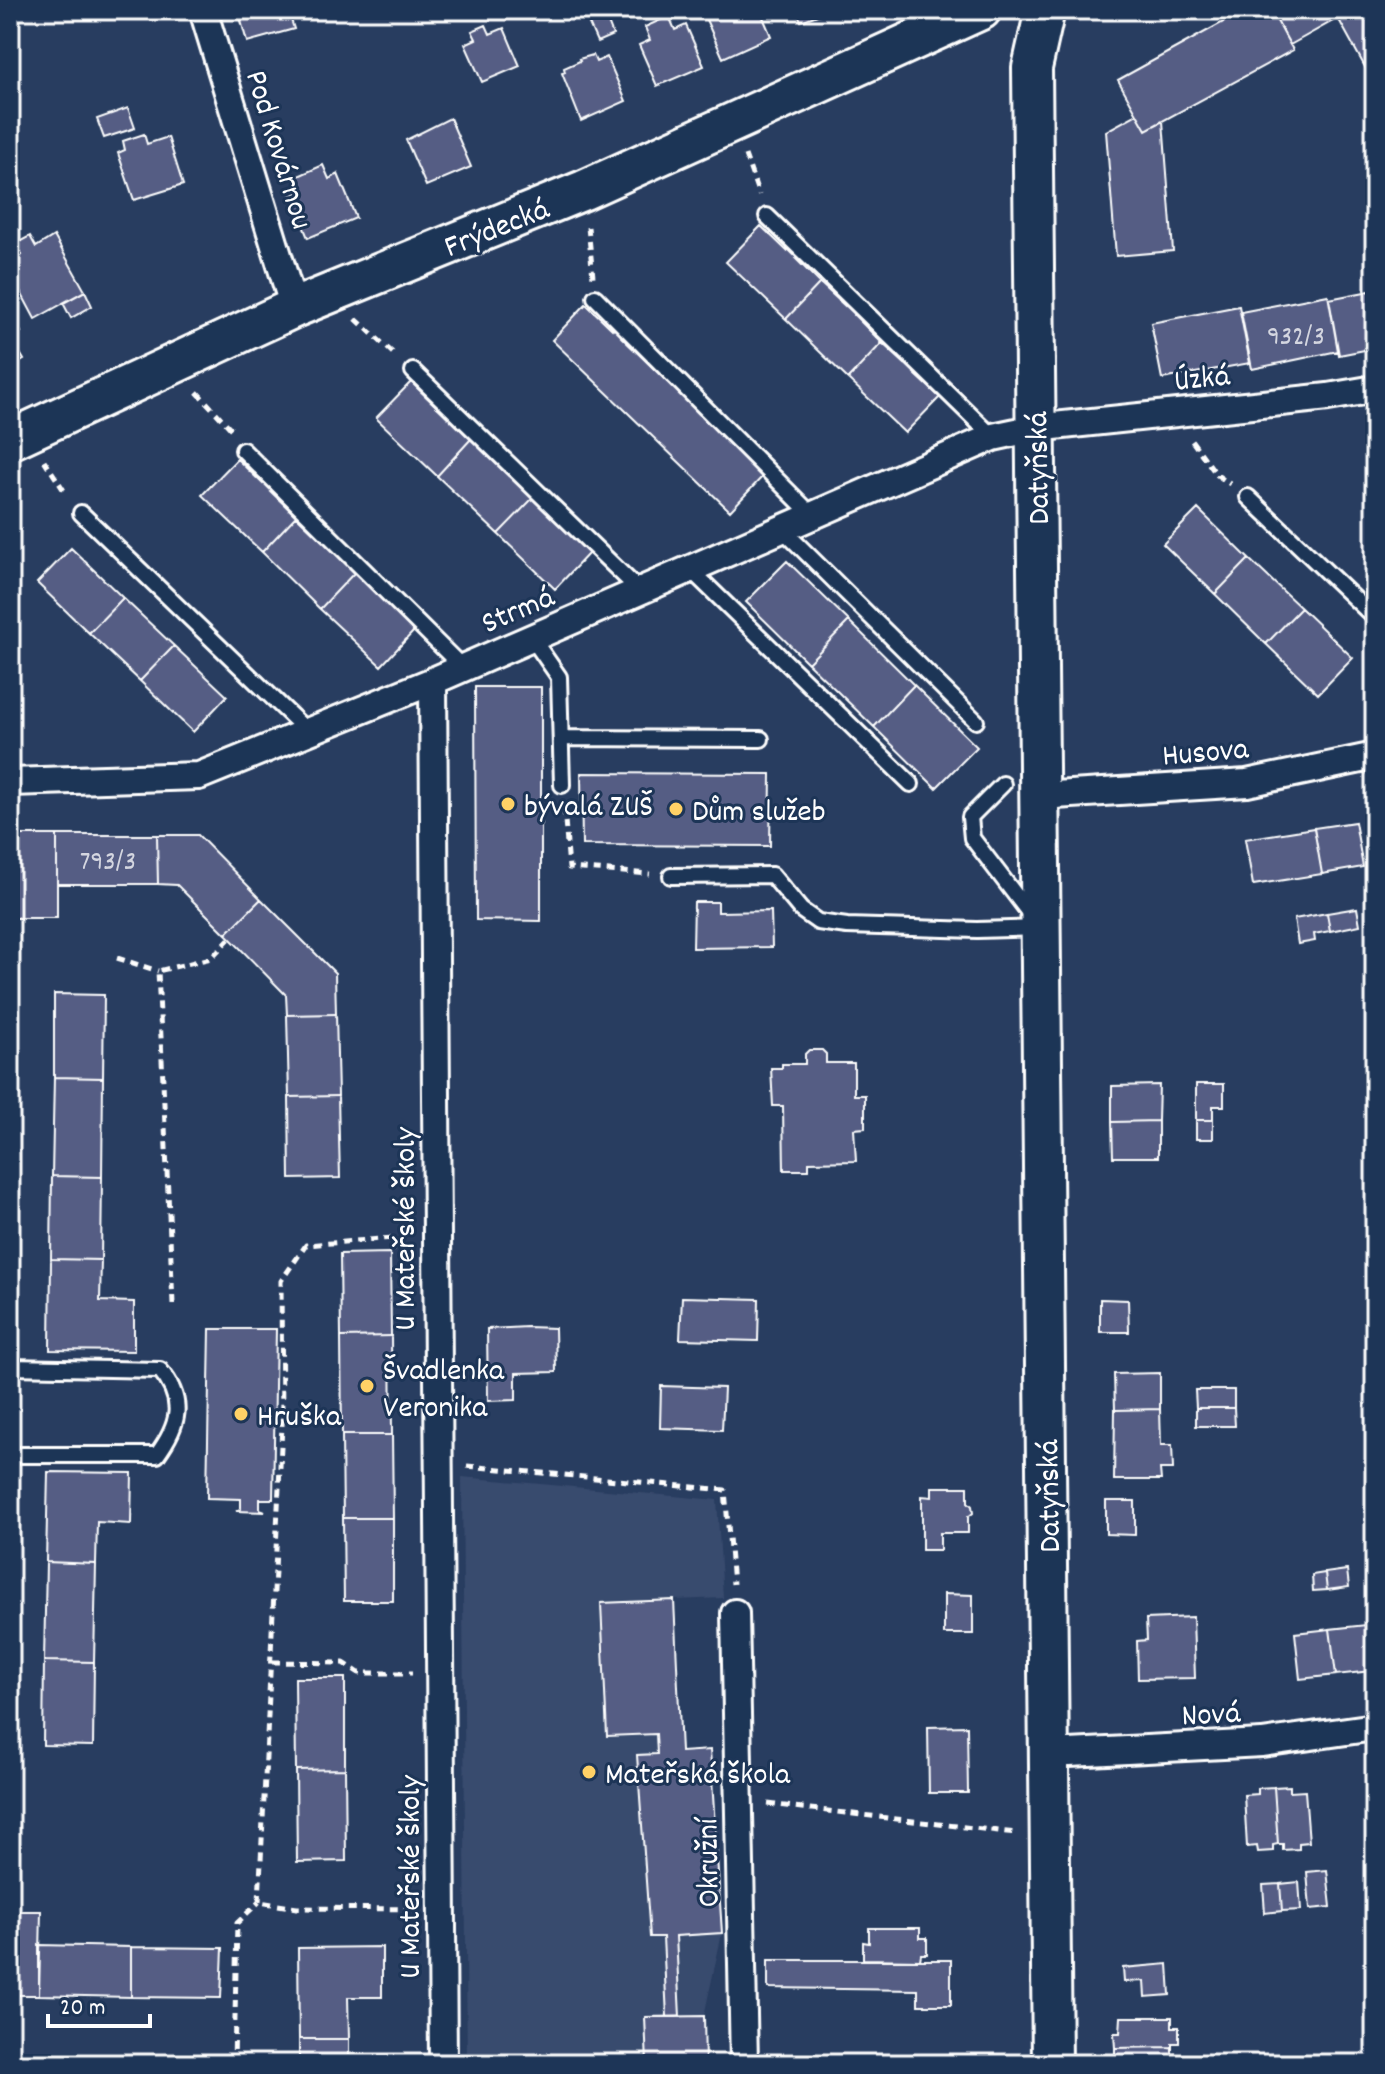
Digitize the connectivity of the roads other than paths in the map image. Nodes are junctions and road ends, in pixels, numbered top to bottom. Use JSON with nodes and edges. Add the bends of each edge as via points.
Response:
{"nodes":[{"id":1,"x":203,"y":10,"type":"edge"},
{"id":2,"x":981,"y":10,"type":"edge"},
{"id":3,"x":1045,"y":10,"type":"edge"},
{"id":4,"x":767,"y":216,"type":"road end"},
{"id":5,"x":595,"y":297,"type":"road end"},
{"id":6,"x":294,"y":308,"type":"junction"},
{"id":7,"x":413,"y":371,"type":"road end"},
{"id":8,"x":1375,"y":389,"type":"edge"},
{"id":9,"x":1035,"y":428,"type":"junction"},
{"id":10,"x":18,"y":436,"type":"edge"},
{"id":11,"x":993,"y":437,"type":"junction"},
{"id":12,"x":243,"y":450,"type":"road end"},
{"id":13,"x":1248,"y":497,"type":"road end"},
{"id":14,"x":81,"y":513,"type":"road end"},
{"id":15,"x":813,"y":516,"type":"junction"},
{"id":16,"x":782,"y":529,"type":"junction"},
{"id":17,"x":690,"y":569,"type":"junction"},
{"id":18,"x":640,"y":591,"type":"junction"},
{"id":19,"x":1375,"y":618,"type":"edge"},
{"id":20,"x":532,"y":638,"type":"junction"},
{"id":21,"x":463,"y":668,"type":"junction"},
{"id":22,"x":433,"y":681,"type":"junction"},
{"id":23,"x":976,"y":721,"type":"dead end"},
{"id":24,"x":308,"y":732,"type":"junction"},
{"id":25,"x":561,"y":738,"type":"junction"},
{"id":26,"x":761,"y":739,"type":"dead end"},
{"id":27,"x":1375,"y":756,"type":"edge"},
{"id":28,"x":10,"y":782,"type":"edge"},
{"id":29,"x":911,"y":784,"type":"dead end"},
{"id":30,"x":1003,"y":784,"type":"dead end"},
{"id":31,"x":562,"y":785,"type":"road end"},
{"id":32,"x":1039,"y":796,"type":"junction"},
{"id":33,"x":671,"y":876,"type":"road end"},
{"id":34,"x":1041,"y":928,"type":"junction"},
{"id":35,"x":10,"y":1367,"type":"edge"},
{"id":36,"x":10,"y":1455,"type":"edge"},
{"id":37,"x":735,"y":1613,"type":"road end"},
{"id":38,"x":1375,"y":1727,"type":"edge"},
{"id":39,"x":1050,"y":1754,"type":"junction"},
{"id":40,"x":443,"y":2064,"type":"edge"},
{"id":41,"x":744,"y":2064,"type":"edge"},
{"id":42,"x":1052,"y":2064,"type":"edge"}],
"edges":[{"from":1,"to":6,"type":"street","name":"Pod Kovárnou"},
{"from":2,"to":6,"type":"main road","name":"Frýdecká","via":[[584,190]]},
{"from":3,"to":9,"type":"main road","name":"Datyňská","via":[[1032,68]]},
{"from":4,"to":11,"type":"lane"},
{"from":5,"to":15,"type":"lane"},
{"from":6,"to":10,"type":"main road","name":"Frýdecká"},
{"from":7,"to":18,"type":"lane"},
{"from":8,"to":9,"type":"street","name":"Úzká"},
{"from":9,"to":11,"type":"street","name":"Strmá"},
{"from":9,"to":32,"type":"main road","name":"Datyňská"},
{"from":11,"to":15,"type":"street","name":"Strmá"},
{"from":12,"to":21,"type":"lane"},
{"from":13,"to":19,"type":"lane"},
{"from":14,"to":24,"type":"lane"},
{"from":15,"to":16,"type":"street","name":"Strmá"},
{"from":16,"to":17,"type":"street","name":"Strmá"},
{"from":16,"to":23,"type":"lane"},
{"from":17,"to":18,"type":"street","name":"Strmá"},
{"from":17,"to":29,"type":"lane"},
{"from":18,"to":20,"type":"street","name":"Strmá"},
{"from":20,"to":21,"type":"street","name":"Strmá"},
{"from":20,"to":25,"type":"lane","via":[[559,677]]},
{"from":21,"to":22,"type":"street","name":"Strmá"},
{"from":22,"to":24,"type":"street","name":"Strmá"},
{"from":22,"to":40,"type":"street","name":"U Mateřské školy"},
{"from":24,"to":28,"type":"street","name":"Strmá","via":[[199,776]]},
{"from":25,"to":26,"type":"lane"},
{"from":25,"to":31,"type":"lane"},
{"from":27,"to":32,"type":"street","name":"Husova","via":[[1247,783]]},
{"from":30,"to":34,"type":"lane","via":[[970,817],[972,838]]},
{"from":32,"to":34,"type":"main road","name":"Datyňská"},
{"from":33,"to":34,"type":"lane","via":[[772,875],[818,922]]},
{"from":34,"to":39,"type":"main road","name":"Datyňská"},
{"from":35,"to":36,"type":"lane","via":[[160,1370],[173,1386],[178,1415],[157,1455]]},
{"from":37,"to":41,"type":"street","name":"Okružní"},
{"from":38,"to":39,"type":"street","name":"Nová","via":[[1262,1743]]},
{"from":39,"to":42,"type":"main road","name":"Datyňská"}]}
